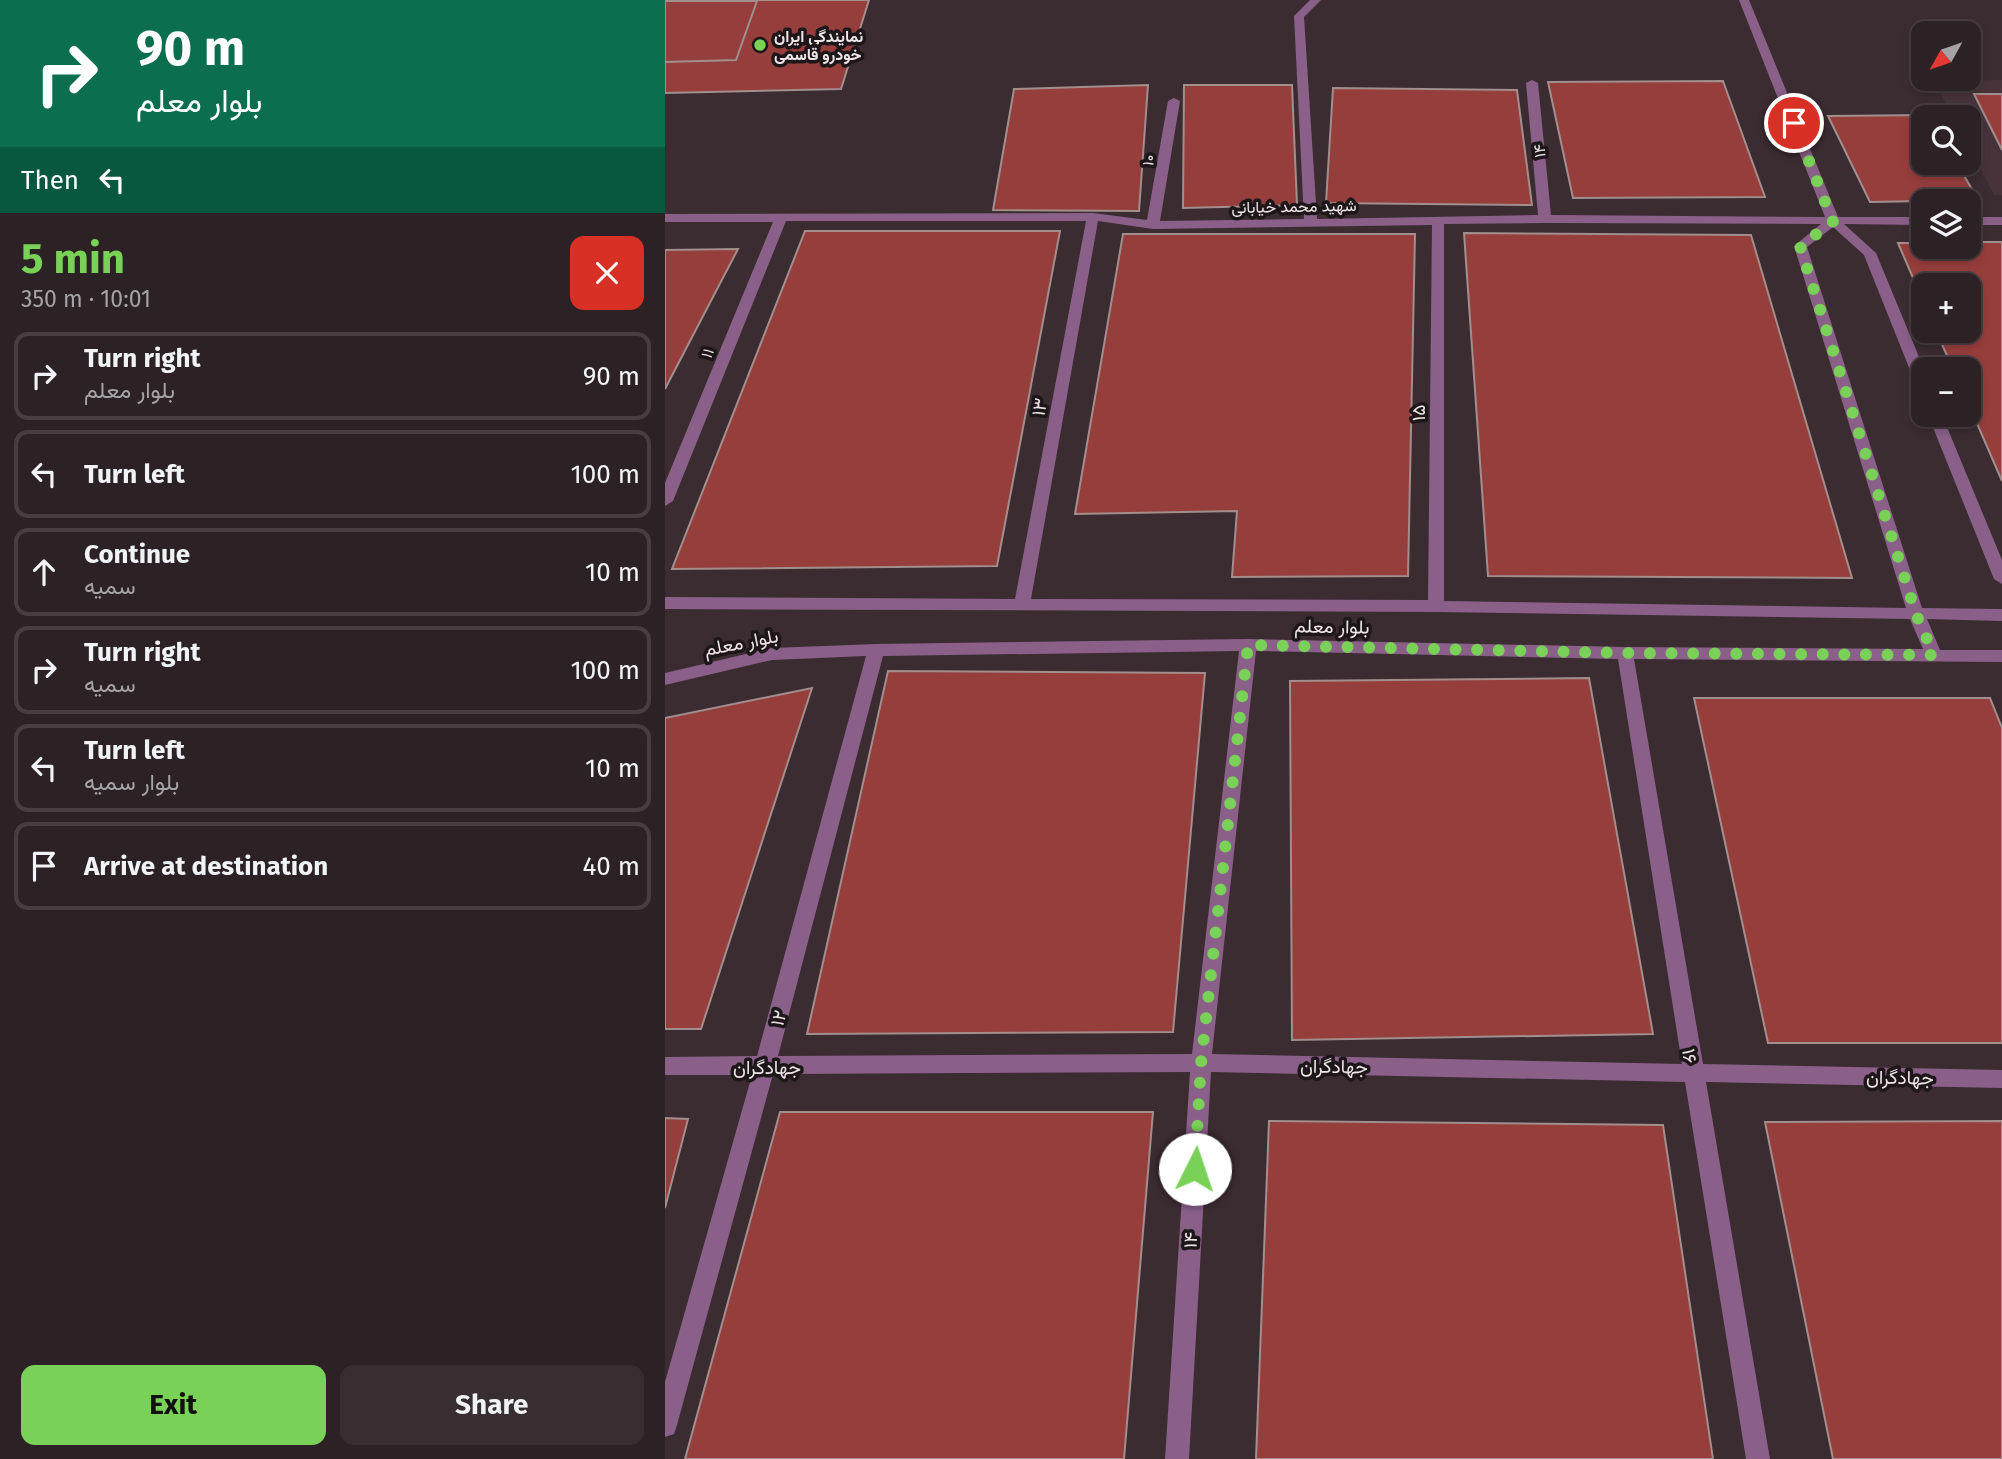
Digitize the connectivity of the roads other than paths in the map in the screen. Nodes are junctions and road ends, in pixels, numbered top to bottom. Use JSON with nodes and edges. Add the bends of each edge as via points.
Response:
{"nodes":[{"id":1,"x":1316,"y":0,"type":"edge"},
{"id":2,"x":1744,"y":0,"type":"edge"},
{"id":3,"x":1532,"y":83,"type":"dead end"},
{"id":4,"x":1174,"y":101,"type":"dead end"},
{"id":5,"x":1093,"y":217,"type":"junction"},
{"id":6,"x":665,"y":218,"type":"edge"},
{"id":7,"x":781,"y":218,"type":"junction"},
{"id":8,"x":1545,"y":219,"type":"junction"},
{"id":9,"x":1438,"y":220,"type":"junction"},
{"id":10,"x":2002,"y":220,"type":"edge"},
{"id":11,"x":1911,"y":221,"type":"edge"},
{"id":12,"x":1981,"y":221,"type":"edge"},
{"id":13,"x":1833,"y":222,"type":"junction"},
{"id":14,"x":1153,"y":225,"type":"junction"},
{"id":15,"x":1311,"y":225,"type":"junction"},
{"id":16,"x":1912,"y":357,"type":"edge"},
{"id":17,"x":1940,"y":427,"type":"edge"},
{"id":18,"x":665,"y":501,"type":"edge"},
{"id":19,"x":2002,"y":579,"type":"edge"},
{"id":20,"x":665,"y":603,"type":"edge"},
{"id":21,"x":1022,"y":604,"type":"junction"},
{"id":22,"x":1436,"y":606,"type":"junction"},
{"id":23,"x":1916,"y":614,"type":"junction"},
{"id":24,"x":2002,"y":615,"type":"edge"},
{"id":25,"x":1248,"y":645,"type":"junction"},
{"id":26,"x":876,"y":650,"type":"junction"},
{"id":27,"x":1625,"y":653,"type":"junction"},
{"id":28,"x":1934,"y":655,"type":"junction"},
{"id":29,"x":2002,"y":656,"type":"edge"},
{"id":30,"x":665,"y":679,"type":"edge"},
{"id":31,"x":1201,"y":1063,"type":"junction"},
{"id":32,"x":665,"y":1066,"type":"edge"},
{"id":33,"x":765,"y":1067,"type":"junction"},
{"id":34,"x":1693,"y":1072,"type":"junction"},
{"id":35,"x":2002,"y":1079,"type":"edge"},
{"id":36,"x":665,"y":1425,"type":"edge"},
{"id":37,"x":1177,"y":1459,"type":"edge"},
{"id":38,"x":1758,"y":1459,"type":"edge"}],
"edges":[{"from":1,"to":15,"type":"street","via":[[1299,16]]},
{"from":2,"to":13,"type":"street"},
{"from":3,"to":8,"type":"street","name":"۱۴"},
{"from":4,"to":14,"type":"street","name":"۱۰"},
{"from":5,"to":7,"type":"street","name":"شهید محمد خیابانی"},
{"from":5,"to":14,"type":"street","name":"شهید محمد خیابانی"},
{"from":5,"to":21,"type":"street","name":"۱۳"},
{"from":6,"to":7,"type":"street","name":"شهید محمد خیابانی"},
{"from":7,"to":18,"type":"street","name":"۱۱"},
{"from":8,"to":9,"type":"street","name":"شهید محمد خیابانی"},
{"from":8,"to":13,"type":"street","name":"شهید محمد خیابانی"},
{"from":9,"to":15,"type":"street","name":"شهید محمد خیابانی"},
{"from":9,"to":22,"type":"street","name":"۱۵"},
{"from":10,"to":12,"type":"street"},
{"from":11,"to":13,"type":"street","name":"شهید محمد خیابانی"},
{"from":13,"to":16,"type":"street","via":[[1870,253]]},
{"from":13,"to":23,"type":"street","via":[[1800,246]]},
{"from":14,"to":15,"type":"street","name":"شهید محمد خیابانی"},
{"from":17,"to":19,"type":"street"},
{"from":20,"to":21,"type":"street","name":"بلوار معلم"},
{"from":21,"to":22,"type":"street","name":"بلوار معلم"},
{"from":22,"to":23,"type":"street","name":"بلوار معلم"},
{"from":23,"to":24,"type":"street","name":"بلوار معلم"},
{"from":23,"to":28,"type":"street"},
{"from":25,"to":26,"type":"street","name":"بلوار معلم"},
{"from":25,"to":27,"type":"street","name":"بلوار معلم"},
{"from":25,"to":31,"type":"street","name":"۱۴"},
{"from":26,"to":30,"type":"street","name":"بلوار معلم","via":[[772,654]]},
{"from":26,"to":33,"type":"street","name":"۱۲"},
{"from":27,"to":28,"type":"street","name":"بلوار معلم"},
{"from":27,"to":34,"type":"street","name":"۱۶"},
{"from":28,"to":29,"type":"street","name":"بلوار معلم"},
{"from":31,"to":33,"type":"street","name":"جهادگران"},
{"from":31,"to":34,"type":"street","name":"جهادگران"},
{"from":31,"to":37,"type":"street","name":"۱۴"},
{"from":32,"to":33,"type":"street","name":"جهادگران"},
{"from":33,"to":36,"type":"street","name":"۱۲"},
{"from":34,"to":35,"type":"street","name":"جهادگران"},
{"from":34,"to":38,"type":"street","name":"۱۶"}]}
